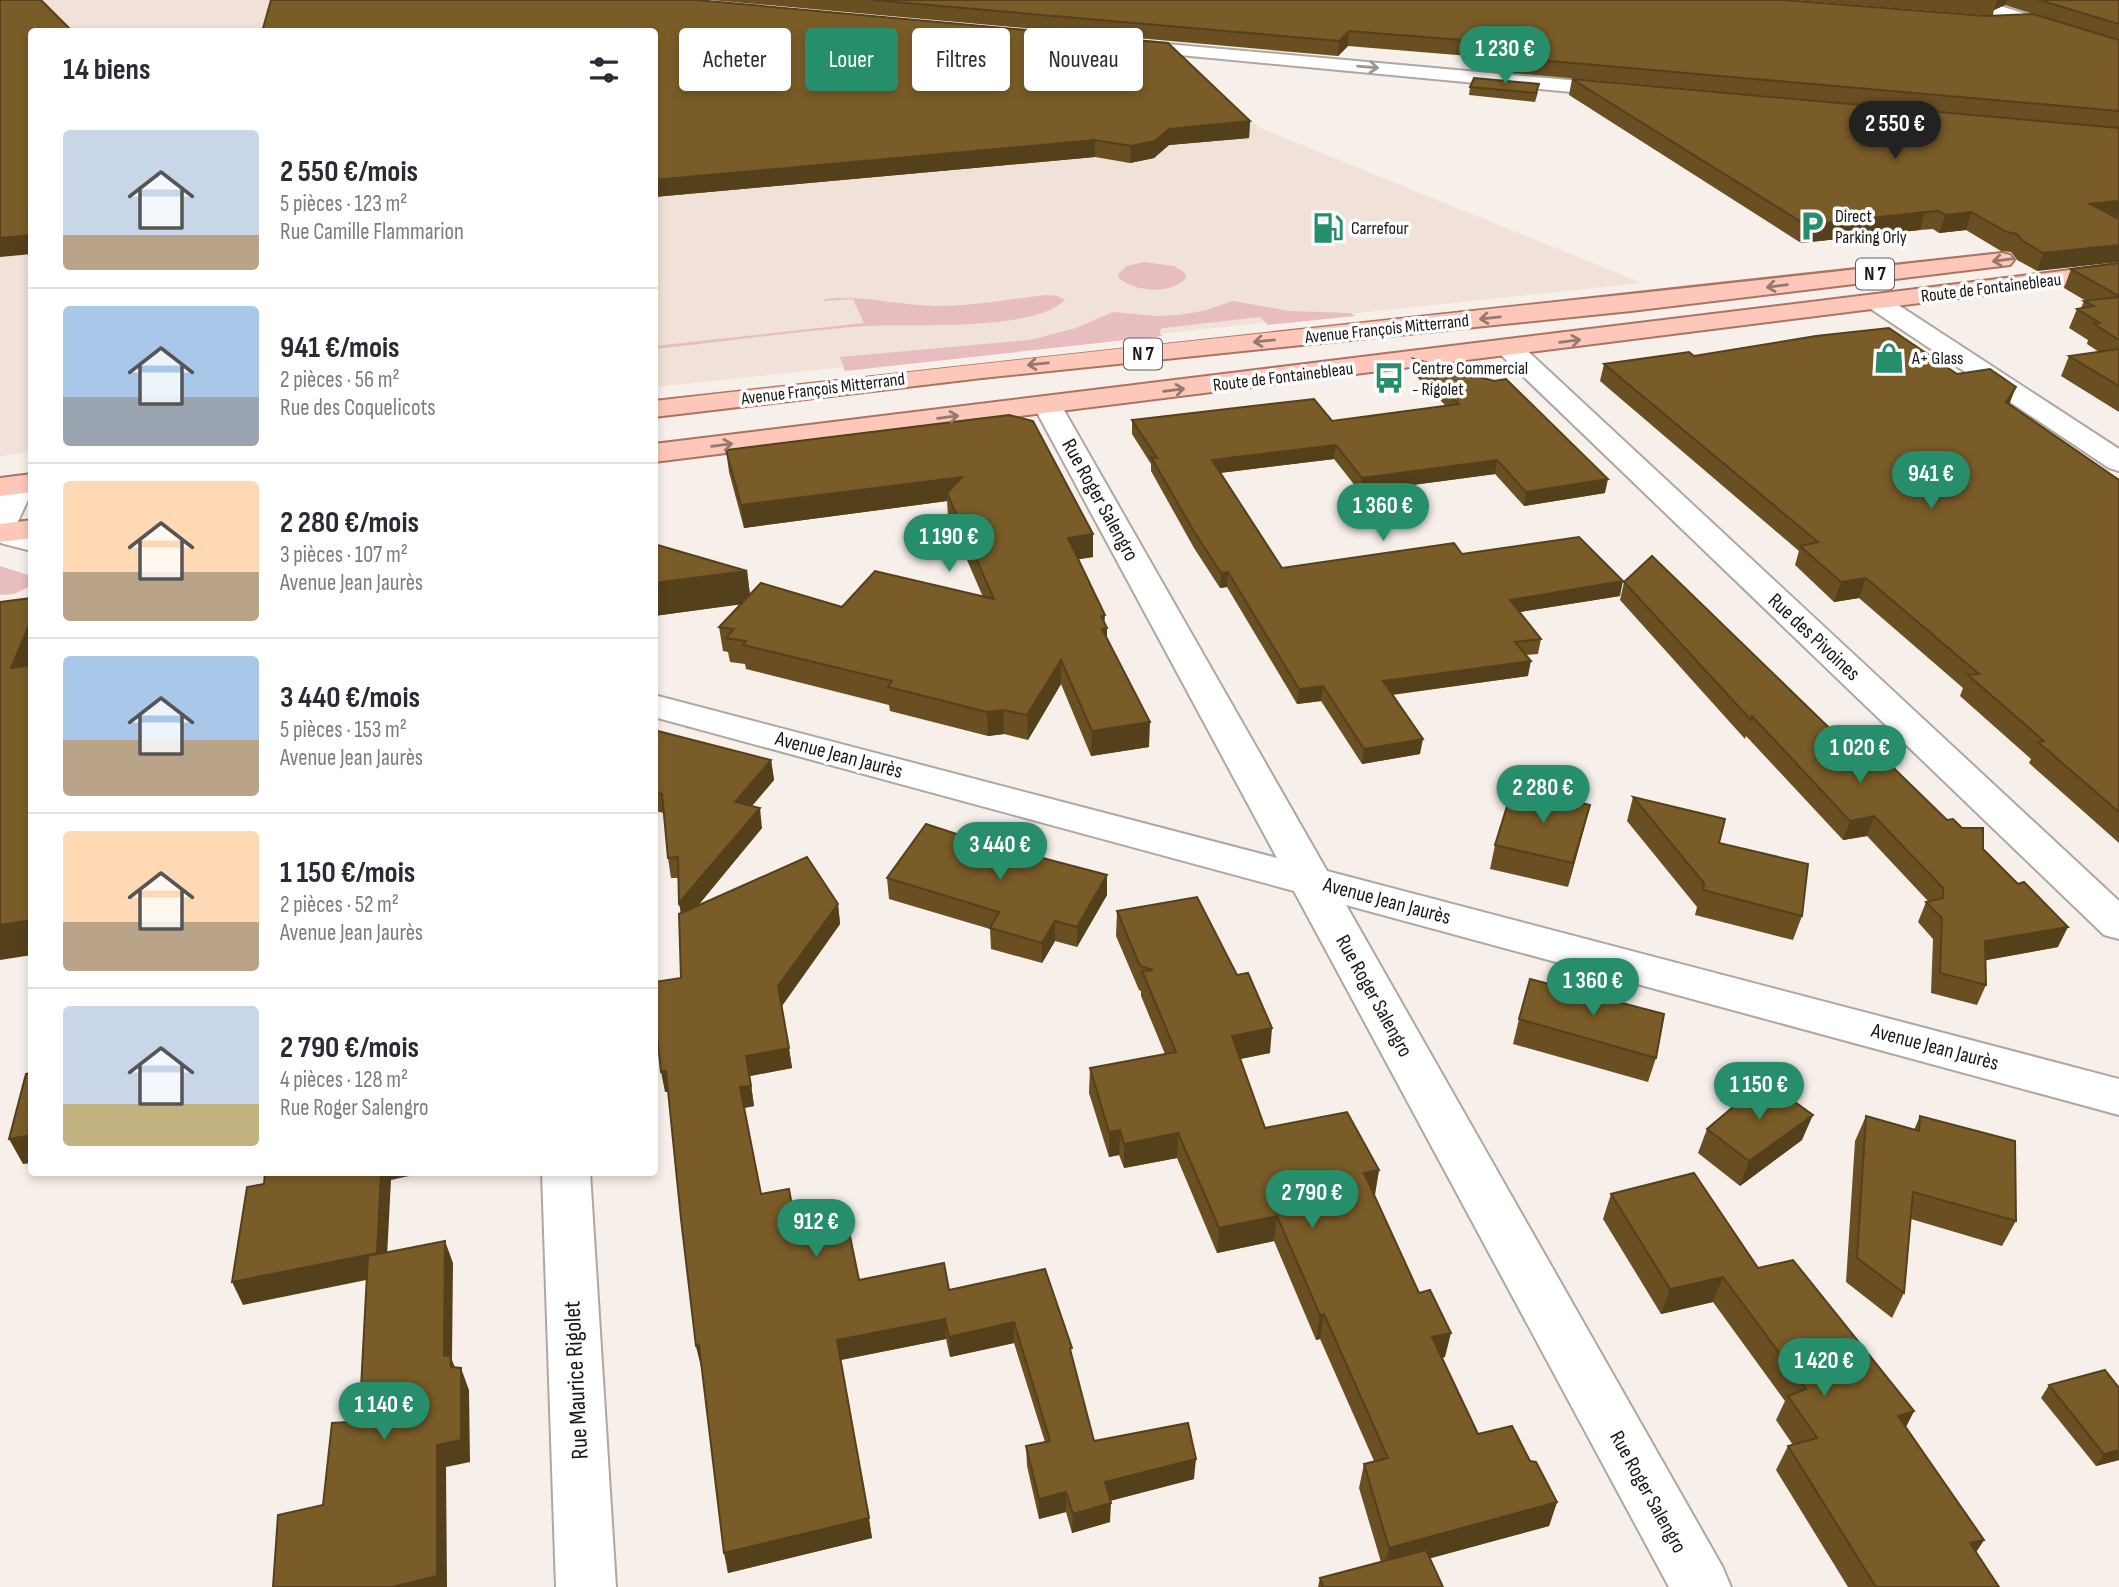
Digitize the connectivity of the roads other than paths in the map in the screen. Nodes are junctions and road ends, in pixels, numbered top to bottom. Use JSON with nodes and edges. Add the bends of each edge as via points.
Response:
{"nodes":[{"id":1,"x":1963,"y":0,"type":"edge"},
{"id":2,"x":2029,"y":21,"type":"junction"},
{"id":3,"x":1969,"y":22,"type":"edge"},
{"id":4,"x":1143,"y":47,"type":"edge"},
{"id":5,"x":2119,"y":49,"type":"edge"},
{"id":6,"x":1638,"y":92,"type":"edge"},
{"id":7,"x":2029,"y":257,"type":"edge"},
{"id":8,"x":2119,"y":271,"type":"edge"},
{"id":9,"x":1877,"y":302,"type":"junction"},
{"id":10,"x":1510,"y":349,"type":"junction"},
{"id":11,"x":1047,"y":405,"type":"junction"},
{"id":12,"x":658,"y":409,"type":"edge"},
{"id":13,"x":658,"y":453,"type":"edge"},
{"id":14,"x":2119,"y":462,"type":"edge"},
{"id":15,"x":17,"y":485,"type":"edge"},
{"id":16,"x":0,"y":528,"type":"edge"},
{"id":17,"x":28,"y":530,"type":"edge"},
{"id":18,"x":0,"y":534,"type":"edge"},
{"id":19,"x":28,"y":541,"type":"edge"},
{"id":20,"x":658,"y":707,"type":"edge"},
{"id":21,"x":1310,"y":880,"type":"junction"},
{"id":22,"x":2119,"y":925,"type":"edge"},
{"id":23,"x":2119,"y":1097,"type":"edge"},
{"id":24,"x":566,"y":1176,"type":"edge"},
{"id":25,"x":586,"y":1587,"type":"edge"},
{"id":26,"x":1701,"y":1587,"type":"edge"}],
"edges":[{"from":1,"to":2,"type":"street"},
{"from":2,"to":3,"type":"street"},
{"from":2,"to":5,"type":"street"},
{"from":4,"to":6,"type":"street","one_way":true},
{"from":7,"to":12,"type":"main road","name":"Avenue François Mitterrand","number":"N 7","one_way":true},
{"from":8,"to":9,"type":"main road","name":"Route de Fontainebleau","number":"N 7"},
{"from":10,"to":9,"type":"main road","name":"Route de Fontainebleau","number":"N 7","one_way":true},
{"from":9,"to":14,"type":"street"},
{"from":11,"to":10,"type":"main road","name":"Route de Fontainebleau","number":"N 7","one_way":true},
{"from":10,"to":22,"type":"street","name":"Rue des Pivoines"},
{"from":13,"to":11,"type":"main road","name":"Route de Fontainebleau","number":"N 7","one_way":true},
{"from":11,"to":21,"type":"street","name":"Rue Roger Salengro"},
{"from":15,"to":16,"type":"street"},
{"from":17,"to":18,"type":"main road"},
{"from":18,"to":19,"type":"street"},
{"from":20,"to":21,"type":"street","name":"Avenue Jean Jaurès"},
{"from":21,"to":23,"type":"street","name":"Avenue Jean Jaurès"},
{"from":21,"to":26,"type":"street","name":"Rue Roger Salengro"},
{"from":24,"to":25,"type":"street","name":"Rue Maurice Rigolet"}]}
